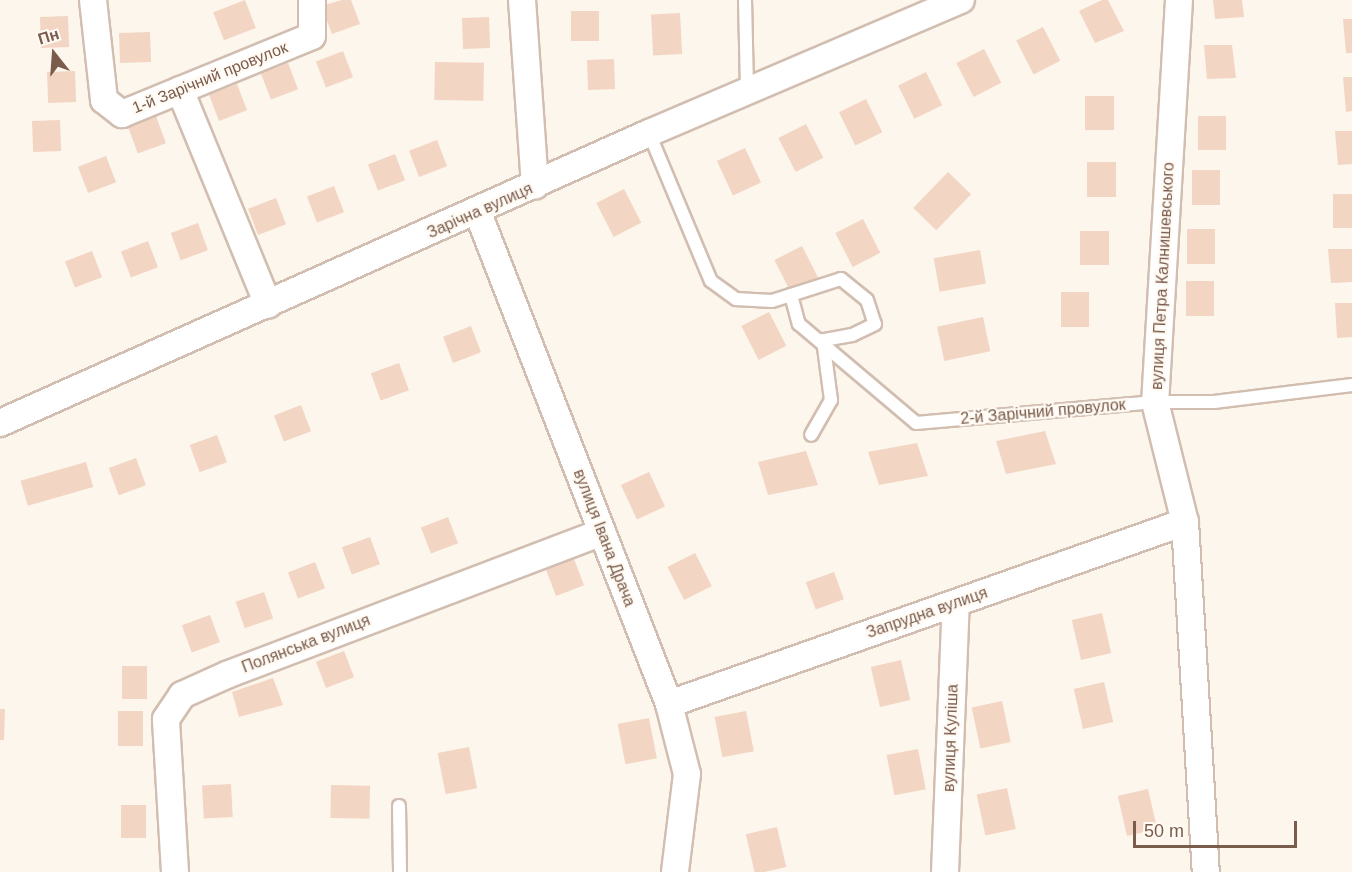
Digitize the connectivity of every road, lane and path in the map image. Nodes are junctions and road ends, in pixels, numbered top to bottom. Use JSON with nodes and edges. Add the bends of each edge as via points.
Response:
{"nodes":[{"id":1,"x":93,"y":0,"type":"edge"},
{"id":2,"x":312,"y":0,"type":"edge"},
{"id":3,"x":522,"y":0,"type":"edge"},
{"id":4,"x":745,"y":0,"type":"edge"},
{"id":5,"x":961,"y":0,"type":"edge"},
{"id":6,"x":1179,"y":0,"type":"edge"},
{"id":7,"x":180,"y":90,"type":"junction"},
{"id":8,"x":747,"y":91,"type":"junction"},
{"id":9,"x":649,"y":133,"type":"junction"},
{"id":10,"x":535,"y":186,"type":"junction"},
{"id":11,"x":478,"y":213,"type":"junction"},
{"id":12,"x":790,"y":295,"type":"junction"},
{"id":13,"x":268,"y":304,"type":"junction"},
{"id":14,"x":823,"y":340,"type":"junction"},
{"id":15,"x":1352,"y":385,"type":"edge"},
{"id":16,"x":1155,"y":402,"type":"junction"},
{"id":17,"x":0,"y":423,"type":"edge"},
{"id":18,"x":811,"y":435,"type":"dead end"},
{"id":19,"x":1185,"y":522,"type":"junction"},
{"id":20,"x":602,"y":532,"type":"junction"},
{"id":21,"x":956,"y":603,"type":"junction"},
{"id":22,"x":669,"y":704,"type":"junction"},
{"id":23,"x":399,"y":806,"type":"dead end"},
{"id":24,"x":175,"y":872,"type":"edge"},
{"id":25,"x":400,"y":872,"type":"edge"},
{"id":26,"x":675,"y":872,"type":"edge"},
{"id":27,"x":945,"y":872,"type":"edge"},
{"id":28,"x":1206,"y":872,"type":"edge"}],
"edges":[{"from":1,"to":7,"type":"street","name":"1-й Зарічний провулок","via":[[104,99],[122,114]]},
{"from":2,"to":7,"type":"street","name":"1-й Зарічний провулок","via":[[312,36]]},
{"from":3,"to":10,"type":"street"},
{"from":4,"to":8,"type":"lane"},
{"from":5,"to":8,"type":"street","name":"Зарічна вулиця"},
{"from":6,"to":16,"type":"street","name":"вулиця Петра Калнишевського"},
{"from":7,"to":13,"type":"street"},
{"from":8,"to":9,"type":"street","name":"Зарічна вулиця"},
{"from":9,"to":10,"type":"street","name":"Зарічна вулиця"},
{"from":9,"to":12,"type":"lane","via":[[711,281],[736,299],[772,301]]},
{"from":10,"to":11,"type":"street","name":"Зарічна вулиця"},
{"from":11,"to":13,"type":"street","name":"Зарічна вулиця"},
{"from":11,"to":20,"type":"street","name":"вулиця Івана Драча"},
{"from":12,"to":14,"type":"lane","name":"2-й Зарічний провулок","via":[[799,324]]},
{"from":12,"to":14,"type":"lane","via":[[841,279],[867,300],[874,324],[852,335]]},
{"from":13,"to":17,"type":"street","name":"Зарічна вулиця"},
{"from":14,"to":16,"type":"lane","name":"2-й Зарічний провулок","via":[[916,423]]},
{"from":14,"to":18,"type":"lane","via":[[831,400]]},
{"from":15,"to":16,"type":"lane","name":"2-й Зарічний провулок","via":[[1215,402]]},
{"from":16,"to":19,"type":"street","name":"вулиця Петра Калнишевського"},
{"from":19,"to":21,"type":"street","name":"Запрудна вулиця"},
{"from":19,"to":28,"type":"street","name":"вулиця Петра Калнишевського"},
{"from":20,"to":22,"type":"street","name":"вулиця Івана Драча"},
{"from":20,"to":24,"type":"street","name":"Полянська вулиця","via":[[182,695],[166,719]]},
{"from":21,"to":22,"type":"street","name":"Запрудна вулиця"},
{"from":21,"to":27,"type":"street","name":"вулиця Куліша"},
{"from":22,"to":26,"type":"street","name":"вулиця Івана Драча","via":[[687,774]]},
{"from":23,"to":25,"type":"lane"}]}
